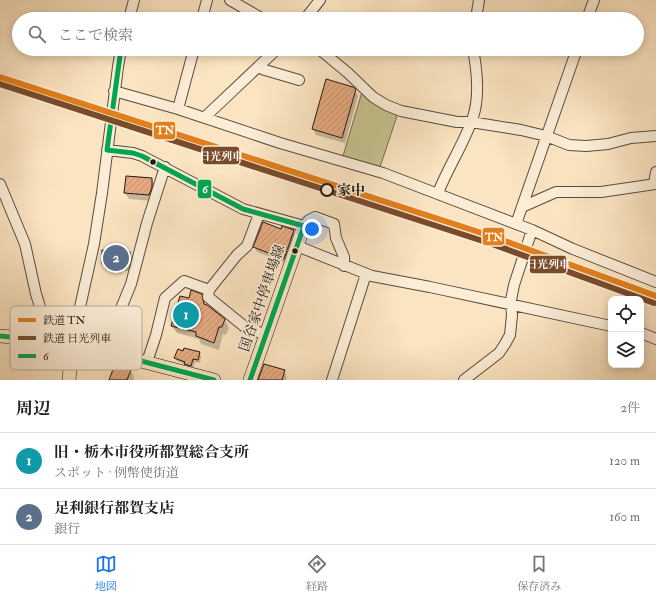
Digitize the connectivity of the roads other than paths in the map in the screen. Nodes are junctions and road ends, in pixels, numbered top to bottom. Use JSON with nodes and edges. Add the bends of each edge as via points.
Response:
{"nodes":[{"id":1,"x":134,"y":0,"type":"edge"},
{"id":2,"x":207,"y":0,"type":"edge"},
{"id":3,"x":230,"y":0,"type":"edge"},
{"id":4,"x":320,"y":0,"type":"edge"},
{"id":5,"x":480,"y":0,"type":"edge"},
{"id":6,"x":594,"y":0,"type":"edge"},
{"id":7,"x":131,"y":12,"type":"edge"},
{"id":8,"x":204,"y":12,"type":"edge"},
{"id":9,"x":251,"y":12,"type":"edge"},
{"id":10,"x":311,"y":12,"type":"edge"},
{"id":11,"x":477,"y":12,"type":"edge"},
{"id":12,"x":590,"y":12,"type":"edge"},
{"id":13,"x":120,"y":56,"type":"edge"},
{"id":14,"x":192,"y":56,"type":"edge"},
{"id":15,"x":270,"y":56,"type":"edge"},
{"id":16,"x":327,"y":56,"type":"edge"},
{"id":17,"x":474,"y":56,"type":"edge"},
{"id":18,"x":574,"y":56,"type":"edge"},
{"id":19,"x":260,"y":65,"type":"junction"},
{"id":20,"x":299,"y":80,"type":"dead end"},
{"id":21,"x":114,"y":91,"type":"junction"},
{"id":22,"x":178,"y":109,"type":"junction"},
{"id":23,"x":205,"y":117,"type":"junction"},
{"id":24,"x":471,"y":122,"type":"junction"},
{"id":25,"x":546,"y":136,"type":"junction"},
{"id":26,"x":656,"y":136,"type":"edge"},
{"id":27,"x":107,"y":150,"type":"junction"},
{"id":28,"x":165,"y":167,"type":"junction"},
{"id":29,"x":656,"y":172,"type":"edge"},
{"id":30,"x":0,"y":184,"type":"edge"},
{"id":31,"x":655,"y":184,"type":"edge"},
{"id":32,"x":438,"y":193,"type":"junction"},
{"id":33,"x":522,"y":206,"type":"junction"},
{"id":34,"x":259,"y":214,"type":"junction"},
{"id":35,"x":516,"y":224,"type":"junction"},
{"id":36,"x":304,"y":226,"type":"junction"},
{"id":37,"x":532,"y":230,"type":"junction"},
{"id":38,"x":297,"y":246,"type":"junction"},
{"id":39,"x":344,"y":266,"type":"junction"},
{"id":40,"x":366,"y":274,"type":"junction"},
{"id":41,"x":656,"y":282,"type":"edge"},
{"id":42,"x":209,"y":290,"type":"junction"},
{"id":43,"x":511,"y":304,"type":"junction"},
{"id":44,"x":40,"y":306,"type":"edge"},
{"id":45,"x":80,"y":306,"type":"edge"},
{"id":46,"x":122,"y":306,"type":"edge"},
{"id":47,"x":608,"y":325,"type":"edge"},
{"id":48,"x":644,"y":334,"type":"edge"},
{"id":49,"x":266,"y":335,"type":"junction"},
{"id":50,"x":0,"y":336,"type":"edge"},
{"id":51,"x":10,"y":337,"type":"edge"},
{"id":52,"x":656,"y":338,"type":"edge"},
{"id":53,"x":142,"y":361,"type":"edge"},
{"id":54,"x":147,"y":362,"type":"junction"},
{"id":55,"x":70,"y":370,"type":"edge"},
{"id":56,"x":69,"y":380,"type":"edge"},
{"id":57,"x":214,"y":380,"type":"edge"},
{"id":58,"x":250,"y":380,"type":"edge"},
{"id":59,"x":332,"y":380,"type":"edge"},
{"id":60,"x":464,"y":380,"type":"edge"}],
"edges":[{"from":1,"to":7,"type":"street"},
{"from":2,"to":8,"type":"street"},
{"from":3,"to":9,"type":"street"},
{"from":4,"to":10,"type":"street"},
{"from":5,"to":11,"type":"street"},
{"from":6,"to":12,"type":"street"},
{"from":13,"to":21,"type":"street"},
{"from":14,"to":22,"type":"street"},
{"from":15,"to":19,"type":"street"},
{"from":16,"to":24,"type":"street","via":[[373,97],[386,105],[434,118]]},
{"from":17,"to":24,"type":"street","via":[[477,86],[475,111]]},
{"from":18,"to":25,"type":"street"},
{"from":19,"to":20,"type":"street","via":[[262,69]]},
{"from":19,"to":23,"type":"street"},
{"from":21,"to":22,"type":"street"},
{"from":21,"to":27,"type":"street"},
{"from":22,"to":23,"type":"street"},
{"from":23,"to":32,"type":"street"},
{"from":24,"to":25,"type":"street"},
{"from":24,"to":32,"type":"street"},
{"from":25,"to":26,"type":"street","via":[[569,145],[586,146]]},
{"from":25,"to":33,"type":"street"},
{"from":27,"to":28,"type":"street","via":[[133,153]]},
{"from":27,"to":45,"type":"street","via":[[94,244]]},
{"from":28,"to":34,"type":"street","via":[[243,209]]},
{"from":28,"to":46,"type":"street","via":[[131,284]]},
{"from":29,"to":31,"type":"street"},
{"from":30,"to":44,"type":"street","via":[[25,244]]},
{"from":31,"to":33,"type":"street","via":[[601,192],[556,192]]},
{"from":32,"to":35,"type":"street"},
{"from":33,"to":35,"type":"street"},
{"from":34,"to":36,"type":"street"},
{"from":34,"to":42,"type":"street","via":[[247,246]]},
{"from":35,"to":37,"type":"street"},
{"from":36,"to":38,"type":"main road","name":"国谷家中停車場線"},
{"from":36,"to":39,"type":"street","via":[[313,217],[334,224],[336,238],[344,257]]},
{"from":37,"to":41,"type":"street"},
{"from":37,"to":43,"type":"street","via":[[514,285]]},
{"from":38,"to":39,"type":"street"},
{"from":38,"to":49,"type":"main road","name":"国谷家中停車場線"},
{"from":39,"to":40,"type":"street"},
{"from":40,"to":43,"type":"street"},
{"from":40,"to":59,"type":"street"},
{"from":42,"to":49,"type":"street","via":[[208,297],[214,303],[245,327]]},
{"from":42,"to":54,"type":"street","via":[[184,281],[165,298]]},
{"from":43,"to":47,"type":"street"},
{"from":43,"to":60,"type":"street","via":[[510,335],[505,344],[499,353]]},
{"from":48,"to":52,"type":"street"},
{"from":49,"to":58,"type":"main road","name":"国谷家中停車場線"},
{"from":50,"to":51,"type":"main road"},
{"from":53,"to":54,"type":"main road"},
{"from":54,"to":57,"type":"main road"},
{"from":55,"to":56,"type":"main road"}]}
